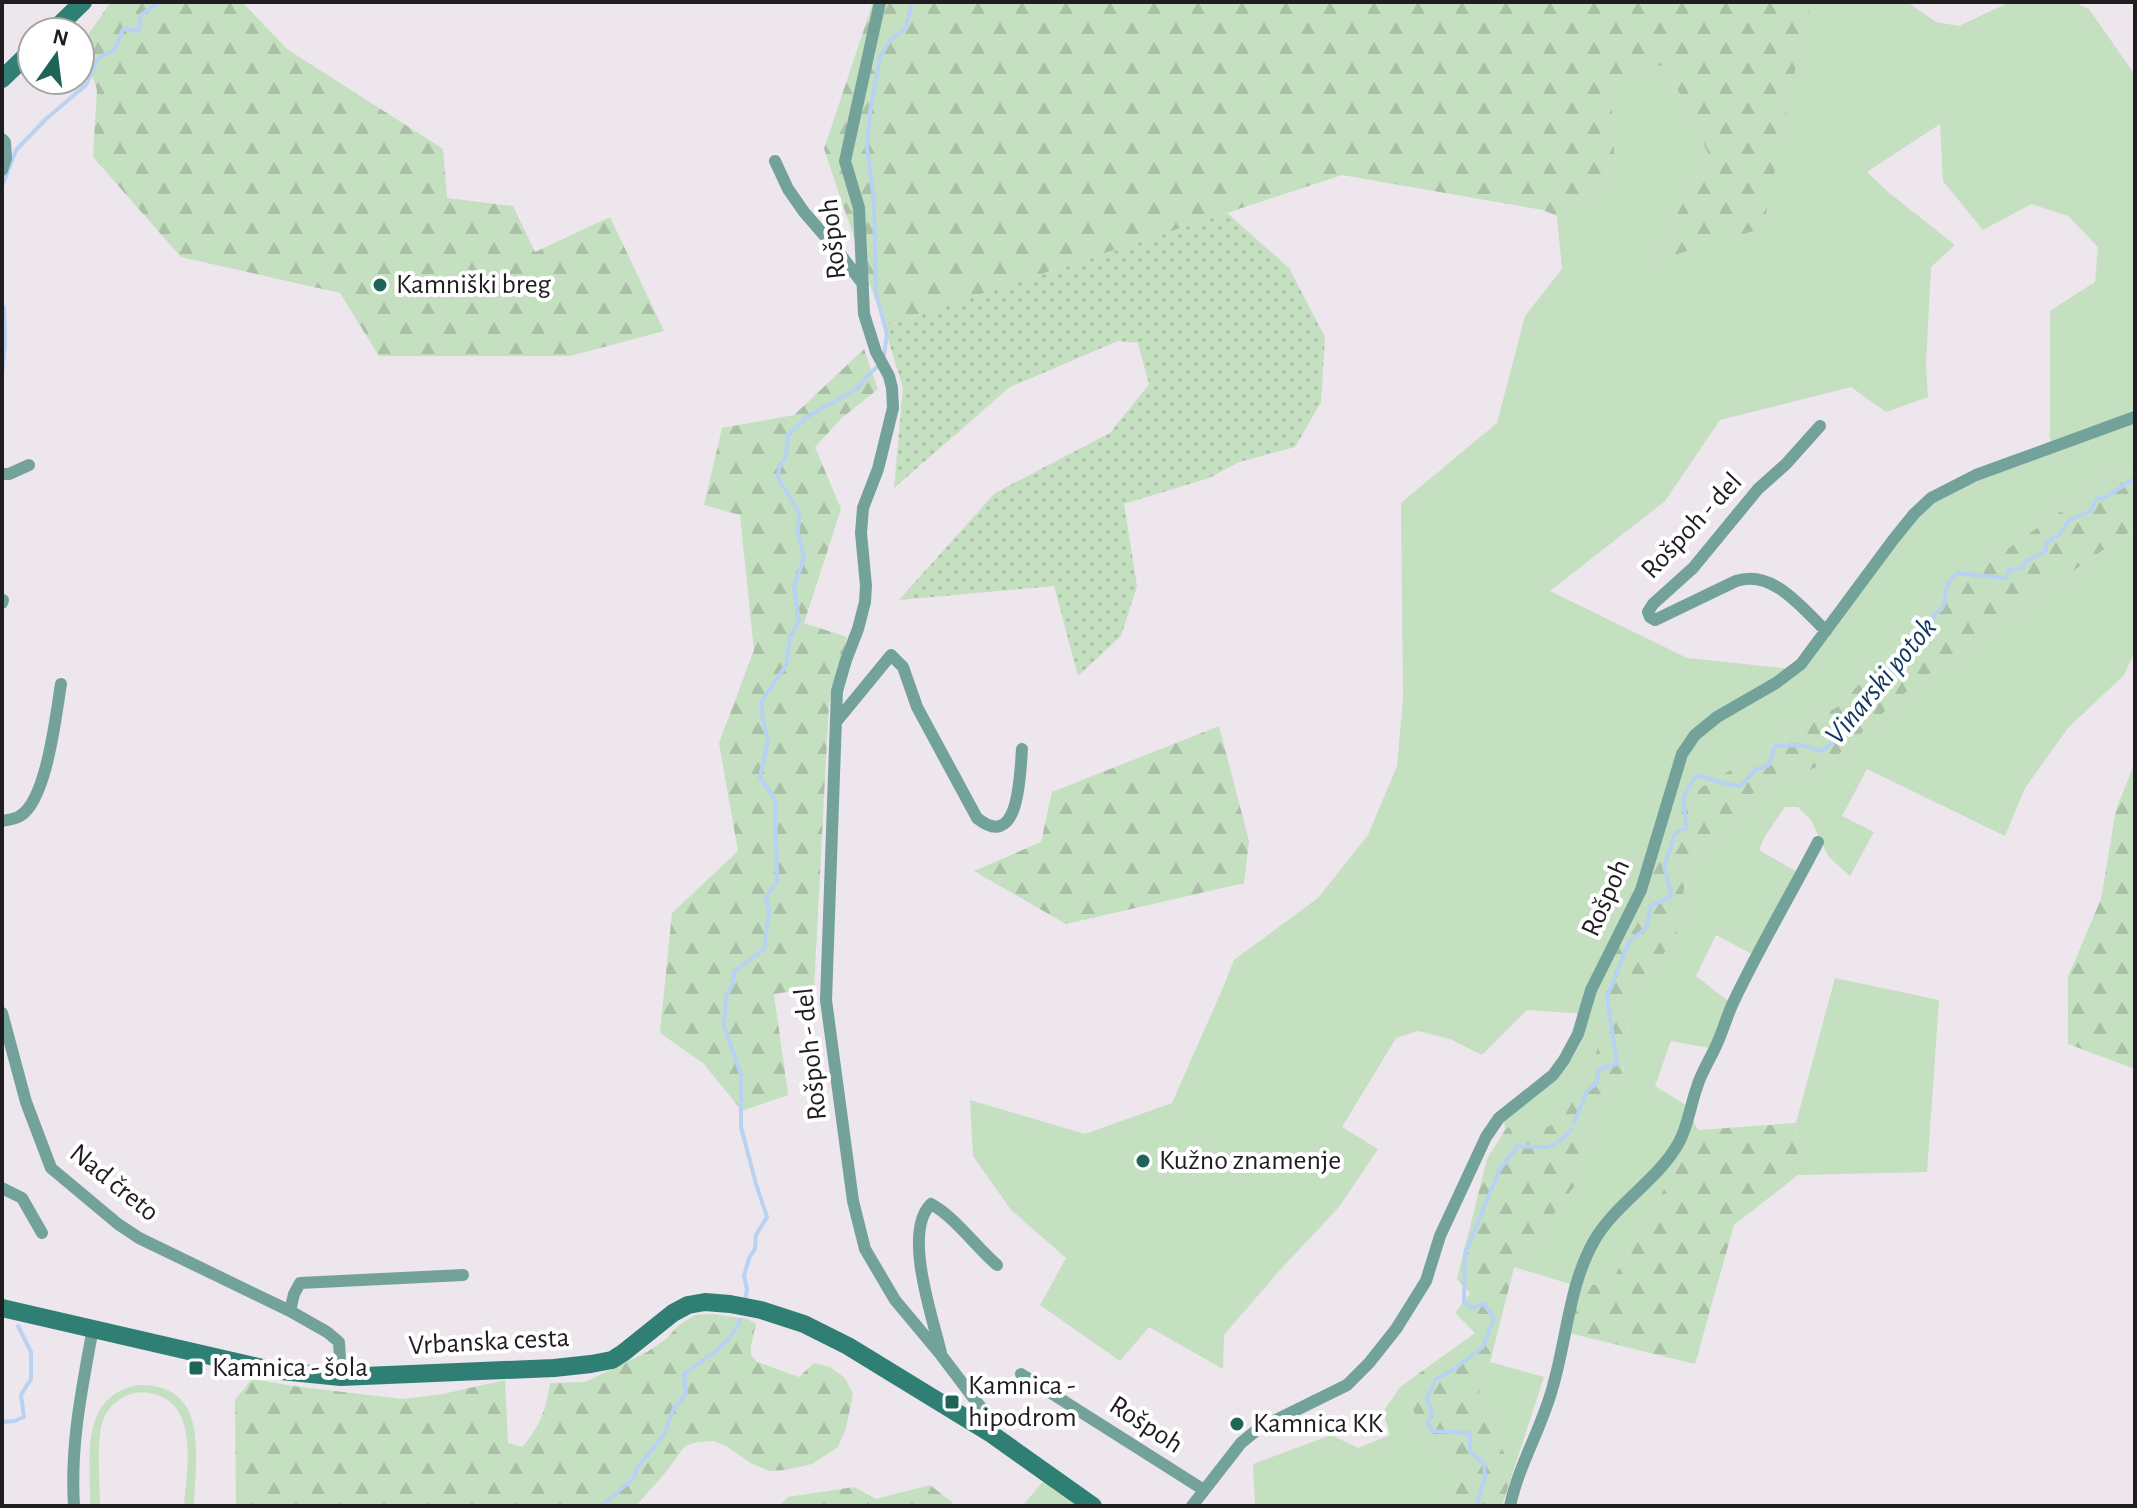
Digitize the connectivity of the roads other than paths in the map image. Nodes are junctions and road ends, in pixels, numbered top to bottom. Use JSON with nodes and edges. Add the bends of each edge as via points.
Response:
{"nodes":[{"id":1,"x":83,"y":2,"type":"edge"},
{"id":2,"x":880,"y":2,"type":"edge"},
{"id":3,"x":69,"y":16,"type":"edge"},
{"id":4,"x":2,"y":139,"type":"edge"},
{"id":5,"x":775,"y":161,"type":"dead end"},
{"id":6,"x":2,"y":170,"type":"edge"},
{"id":7,"x":863,"y":284,"type":"junction"},
{"id":8,"x":889,"y":376,"type":"joint"},
{"id":9,"x":2135,"y":417,"type":"edge"},
{"id":10,"x":1820,"y":426,"type":"dead end"},
{"id":11,"x":29,"y":465,"type":"dead end"},
{"id":12,"x":2,"y":474,"type":"edge"},
{"id":13,"x":1826,"y":631,"type":"junction"},
{"id":14,"x":61,"y":684,"type":"dead end"},
{"id":15,"x":836,"y":722,"type":"junction"},
{"id":16,"x":1022,"y":749,"type":"dead end"},
{"id":17,"x":2,"y":821,"type":"edge"},
{"id":18,"x":1818,"y":842,"type":"dead end"},
{"id":19,"x":2,"y":1013,"type":"edge"},
{"id":20,"x":2,"y":1188,"type":"edge"},
{"id":21,"x":42,"y":1233,"type":"dead end"},
{"id":22,"x":997,"y":1265,"type":"dead end"},
{"id":23,"x":463,"y":1275,"type":"dead end"},
{"id":24,"x":2,"y":1308,"type":"edge"},
{"id":25,"x":290,"y":1311,"type":"junction"},
{"id":26,"x":93,"y":1328,"type":"junction"},
{"id":27,"x":941,"y":1355,"type":"junction"},
{"id":28,"x":1021,"y":1374,"type":"dead end"},
{"id":29,"x":341,"y":1377,"type":"junction"},
{"id":30,"x":994,"y":1436,"type":"junction"},
{"id":31,"x":1204,"y":1490,"type":"junction"},
{"id":32,"x":74,"y":1506,"type":"edge"},
{"id":33,"x":1093,"y":1506,"type":"edge"},
{"id":34,"x":1192,"y":1506,"type":"edge"},
{"id":35,"x":1510,"y":1506,"type":"edge"}],
"edges":[{"from":1,"to":3,"type":"street"},
{"from":2,"to":7,"type":"street","name":"Rošpoh","via":[[845,161],[859,208]]},
{"from":4,"to":6,"type":"street"},
{"from":5,"to":7,"type":"street","via":[[804,212]]},
{"from":7,"to":8,"type":"street","name":"Rošpoh","via":[[864,314]]},
{"from":8,"to":15,"type":"street","name":"Rošpoh - del","via":[[893,408],[863,508],[865,602],[837,691]]},
{"from":9,"to":13,"type":"street","name":"Rošpoh","via":[[1976,475],[1931,498]]},
{"from":10,"to":13,"type":"street","name":"Rošpoh - del","via":[[1648,612],[1655,620],[1736,581],[1757,578],[1780,589]]},
{"from":11,"to":12,"type":"street"},
{"from":13,"to":31,"type":"street","name":"Rošpoh","via":[[1801,664],[1717,717],[1682,754],[1641,890],[1591,990],[1578,1034],[1553,1075],[1499,1118],[1486,1137],[1440,1236],[1426,1281],[1386,1344],[1347,1385],[1258,1429]]},
{"from":14,"to":17,"type":"street","via":[[38,794],[22,816]]},
{"from":15,"to":16,"type":"street","via":[[891,655],[903,667],[917,707],[977,818],[990,825],[1010,819],[1016,805]]},
{"from":15,"to":27,"type":"street","name":"Rošpoh - del","via":[[826,1000],[853,1201],[865,1249],[895,1300]]},
{"from":18,"to":35,"type":"street","via":[[1732,1005],[1677,1144],[1594,1241],[1580,1274],[1540,1428]]},
{"from":19,"to":25,"type":"street","name":"Nad čreto","via":[[51,1168],[139,1238]]},
{"from":20,"to":21,"type":"street","via":[[22,1198]]},
{"from":22,"to":27,"type":"street","name":"Rošpoh - del","via":[[940,1209],[931,1204],[925,1210],[919,1246]]},
{"from":23,"to":25,"type":"street","via":[[300,1283]]},
{"from":24,"to":26,"type":"street","name":"Vrbanska cesta"},
{"from":25,"to":29,"type":"street","name":"Nad čreto","via":[[339,1342]]},
{"from":26,"to":29,"type":"street","name":"Vrbanska cesta","via":[[271,1370]]},
{"from":26,"to":32,"type":"street","via":[[75,1432]]},
{"from":27,"to":30,"type":"street","name":"Rošpoh - del","via":[[985,1413]]},
{"from":28,"to":31,"type":"street","name":"Rošpoh"},
{"from":29,"to":30,"type":"street","name":"Vrbanska cesta","via":[[591,1364],[612,1360],[688,1305],[730,1304],[804,1324],[848,1346]]},
{"from":30,"to":33,"type":"street"},
{"from":31,"to":34,"type":"street","name":"Rošpoh"}]}
